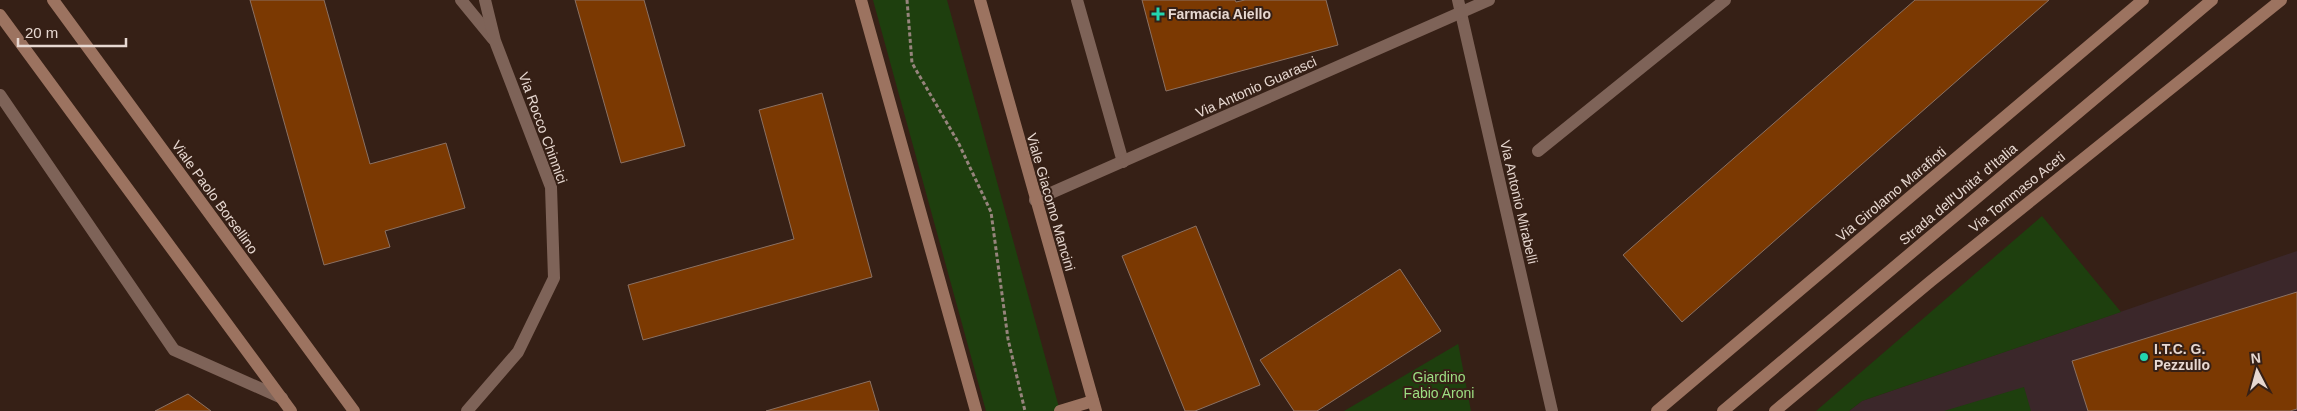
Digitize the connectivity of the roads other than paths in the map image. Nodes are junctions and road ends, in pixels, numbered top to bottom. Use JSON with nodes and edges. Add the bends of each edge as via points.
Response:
{"nodes":[{"id":1,"x":52,"y":0,"type":"edge"},
{"id":2,"x":461,"y":0,"type":"edge"},
{"id":3,"x":485,"y":0,"type":"edge"},
{"id":4,"x":861,"y":0,"type":"edge"},
{"id":5,"x":980,"y":0,"type":"edge"},
{"id":6,"x":1077,"y":0,"type":"edge"},
{"id":7,"x":1458,"y":0,"type":"edge"},
{"id":8,"x":1488,"y":0,"type":"edge"},
{"id":9,"x":1725,"y":0,"type":"edge"},
{"id":10,"x":2143,"y":0,"type":"edge"},
{"id":11,"x":2212,"y":0,"type":"edge"},
{"id":12,"x":2281,"y":0,"type":"edge"},
{"id":13,"x":1460,"y":14,"type":"junction"},
{"id":14,"x":0,"y":15,"type":"edge"},
{"id":15,"x":495,"y":41,"type":"junction"},
{"id":16,"x":0,"y":95,"type":"edge"},
{"id":17,"x":1538,"y":150,"type":"dead end"},
{"id":18,"x":1123,"y":162,"type":"junction"},
{"id":19,"x":1035,"y":200,"type":"junction"},
{"id":20,"x":282,"y":398,"type":"junction"},
{"id":21,"x":1094,"y":406,"type":"edge"},
{"id":22,"x":291,"y":411,"type":"edge"},
{"id":23,"x":354,"y":411,"type":"edge"},
{"id":24,"x":467,"y":411,"type":"edge"},
{"id":25,"x":976,"y":411,"type":"edge"},
{"id":26,"x":1060,"y":411,"type":"edge"},
{"id":27,"x":1552,"y":411,"type":"edge"},
{"id":28,"x":1657,"y":411,"type":"edge"},
{"id":29,"x":1723,"y":411,"type":"edge"},
{"id":30,"x":1775,"y":411,"type":"edge"}],
"edges":[{"from":1,"to":23,"type":"street","name":"Viale Paolo Borsellino"},
{"from":2,"to":15,"type":"street","name":"Via Rocco Chinnici"},
{"from":3,"to":15,"type":"street","name":"Via Rocco Chinnici"},
{"from":4,"to":25,"type":"street"},
{"from":5,"to":19,"type":"street","name":"Viale Giacomo Mancini"},
{"from":6,"to":18,"type":"street"},
{"from":7,"to":13,"type":"street","name":"Via Antonio Mirabelli"},
{"from":8,"to":13,"type":"street","name":"Via Antonio Guarasci"},
{"from":9,"to":17,"type":"street"},
{"from":10,"to":28,"type":"street","name":"Via Girolamo Marafioti"},
{"from":11,"to":29,"type":"street","name":"Strada dell'Unita' d'Italia"},
{"from":12,"to":30,"type":"street","name":"Via Tommaso Aceti","via":[[1931,281]]},
{"from":13,"to":18,"type":"street","name":"Via Antonio Guarasci"},
{"from":13,"to":27,"type":"street","name":"Via Antonio Mirabelli"},
{"from":14,"to":20,"type":"street"},
{"from":15,"to":24,"type":"street","name":"Via Rocco Chinnici","via":[[551,187],[554,278],[518,352]]},
{"from":16,"to":20,"type":"street","via":[[174,350]]},
{"from":18,"to":19,"type":"street","name":"Via Antonio Guarasci"},
{"from":19,"to":21,"type":"street","name":"Viale Giacomo Mancini"},
{"from":20,"to":22,"type":"street"},
{"from":21,"to":26,"type":"street"}]}
